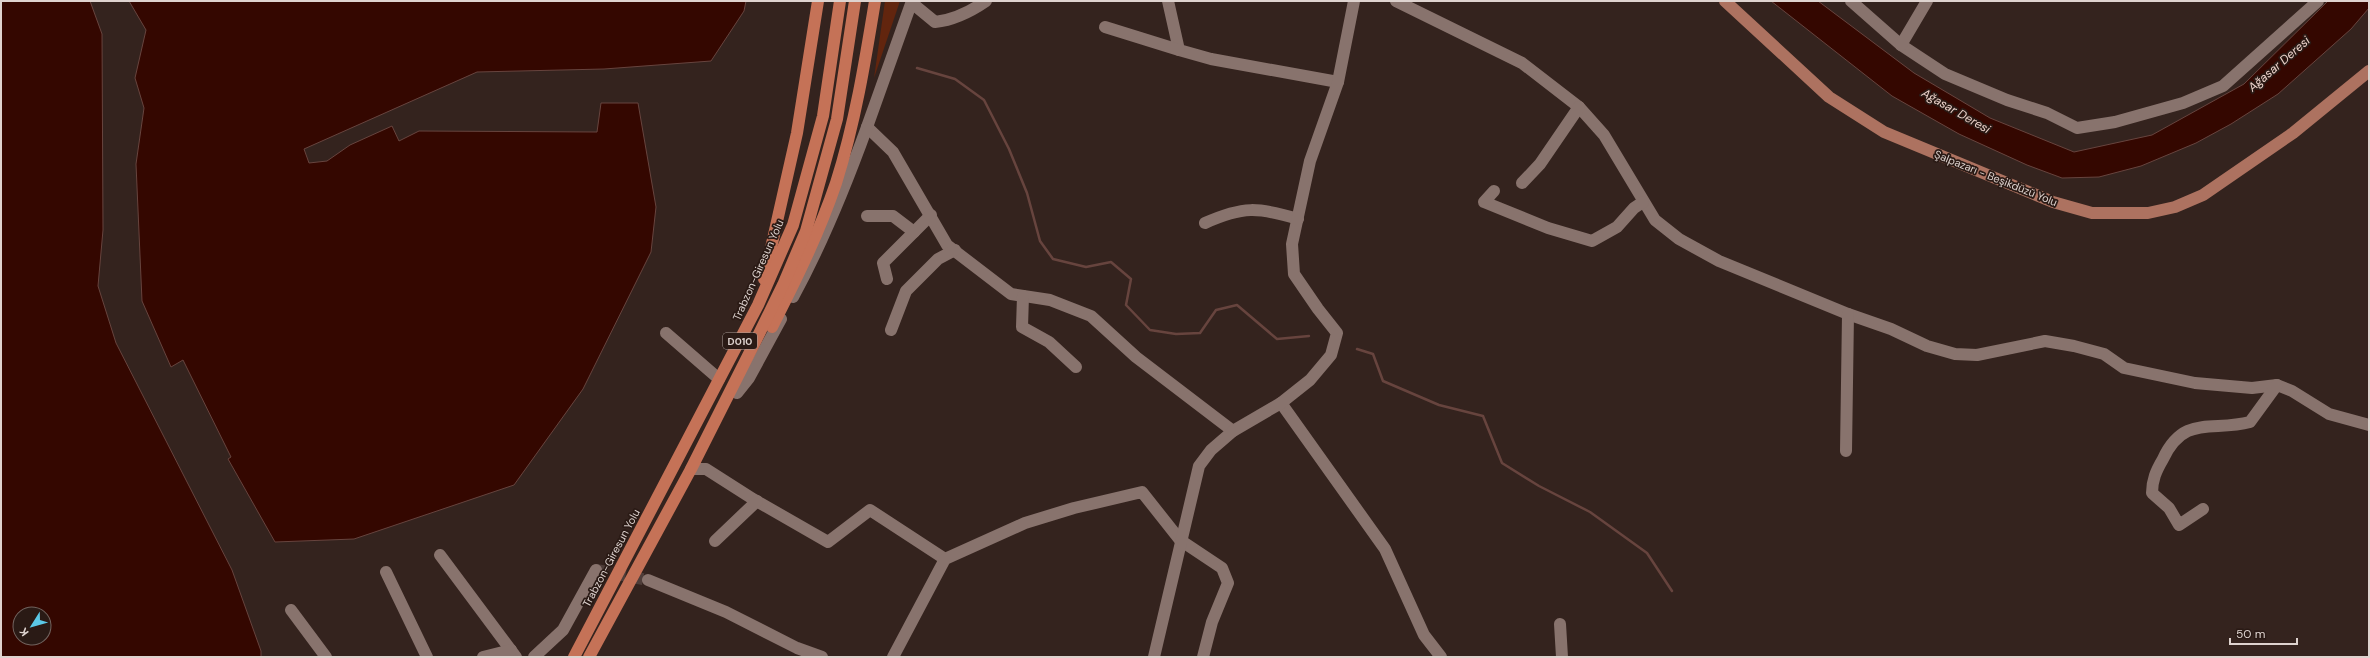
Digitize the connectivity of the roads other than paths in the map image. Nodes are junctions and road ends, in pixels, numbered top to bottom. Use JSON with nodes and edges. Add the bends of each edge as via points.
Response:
{"nodes":[{"id":1,"x":818,"y":1,"type":"edge"},
{"id":2,"x":840,"y":1,"type":"edge"},
{"id":3,"x":855,"y":1,"type":"edge"},
{"id":4,"x":875,"y":1,"type":"edge"},
{"id":5,"x":986,"y":1,"type":"edge"},
{"id":6,"x":1168,"y":1,"type":"edge"},
{"id":7,"x":1354,"y":1,"type":"edge"},
{"id":8,"x":1396,"y":1,"type":"edge"},
{"id":9,"x":1725,"y":1,"type":"edge"},
{"id":10,"x":1851,"y":1,"type":"edge"},
{"id":11,"x":1927,"y":1,"type":"edge"},
{"id":12,"x":2318,"y":1,"type":"edge"},
{"id":13,"x":912,"y":2,"type":"edge"},
{"id":14,"x":1105,"y":27,"type":"dead end"},
{"id":15,"x":1901,"y":44,"type":"junction"},
{"id":16,"x":1179,"y":50,"type":"junction"},
{"id":17,"x":2369,"y":70,"type":"edge"},
{"id":18,"x":1338,"y":82,"type":"junction"},
{"id":19,"x":1579,"y":107,"type":"junction"},
{"id":20,"x":867,"y":128,"type":"junction"},
{"id":21,"x":1522,"y":183,"type":"dead end"},
{"id":22,"x":1494,"y":191,"type":"dead end"},
{"id":23,"x":1643,"y":202,"type":"junction"},
{"id":24,"x":931,"y":215,"type":"junction"},
{"id":25,"x":867,"y":216,"type":"dead end"},
{"id":26,"x":1298,"y":219,"type":"junction"},
{"id":27,"x":1205,"y":223,"type":"dead end"},
{"id":28,"x":914,"y":232,"type":"junction"},
{"id":29,"x":954,"y":250,"type":"junction"},
{"id":30,"x":887,"y":279,"type":"dead end"},
{"id":31,"x":1023,"y":296,"type":"junction"},
{"id":32,"x":758,"y":306,"type":"junction"},
{"id":33,"x":1848,"y":314,"type":"junction"},
{"id":34,"x":891,"y":330,"type":"dead end"},
{"id":35,"x":666,"y":333,"type":"dead end"},
{"id":36,"x":1076,"y":367,"type":"dead end"},
{"id":37,"x":719,"y":379,"type":"junction"},
{"id":38,"x":2277,"y":385,"type":"junction"},
{"id":39,"x":737,"y":394,"type":"junction"},
{"id":40,"x":1281,"y":403,"type":"junction"},
{"id":41,"x":2369,"y":425,"type":"edge"},
{"id":42,"x":1233,"y":431,"type":"junction"},
{"id":43,"x":1846,"y":451,"type":"dead end"},
{"id":44,"x":691,"y":469,"type":"junction"},
{"id":45,"x":757,"y":501,"type":"junction"},
{"id":46,"x":2204,"y":509,"type":"dead end"},
{"id":47,"x":1180,"y":540,"type":"junction"},
{"id":48,"x":715,"y":541,"type":"dead end"},
{"id":49,"x":440,"y":555,"type":"dead end"},
{"id":50,"x":945,"y":559,"type":"junction"},
{"id":51,"x":596,"y":570,"type":"dead end"},
{"id":52,"x":386,"y":572,"type":"dead end"},
{"id":53,"x":648,"y":580,"type":"tunnel mouth"},
{"id":54,"x":291,"y":610,"type":"dead end"},
{"id":55,"x":1560,"y":624,"type":"dead end"},
{"id":56,"x":513,"y":653,"type":"edge"},
{"id":57,"x":818,"y":656,"type":"edge"},
{"id":58,"x":326,"y":657,"type":"edge"},
{"id":59,"x":427,"y":657,"type":"edge"},
{"id":60,"x":484,"y":657,"type":"edge"},
{"id":61,"x":534,"y":657,"type":"edge"},
{"id":62,"x":574,"y":657,"type":"edge"},
{"id":63,"x":589,"y":657,"type":"edge"},
{"id":64,"x":893,"y":657,"type":"edge"},
{"id":65,"x":1154,"y":657,"type":"edge"},
{"id":66,"x":1203,"y":657,"type":"edge"},
{"id":67,"x":1441,"y":657,"type":"edge"},
{"id":68,"x":1562,"y":657,"type":"edge"}],
"edges":[{"from":1,"to":32,"type":"highway","via":[[797,133]]},
{"from":2,"to":32,"type":"highway","name":"Trabzon-Giresun Yolu","number":"D010","via":[[823,116],[812,163],[793,225]]},
{"from":3,"to":44,"type":"highway","number":"D010","via":[[837,119],[806,231],[784,285]]},
{"from":4,"to":39,"type":"highway","via":[[864,72],[836,183],[804,265]]},
{"from":5,"to":13,"type":"street","via":[[970,12],[947,21],[935,22]]},
{"from":6,"to":16,"type":"street"},
{"from":7,"to":18,"type":"street"},
{"from":8,"to":19,"type":"street","via":[[1522,63]]},
{"from":9,"to":17,"type":"main road","name":"Şalpazarı - Beşikdüzü Yolu","via":[[1829,97],[1884,132],[2053,202],[2092,213],[2148,213],[2175,207],[2203,195],[2293,133]]},
{"from":10,"to":15,"type":"street"},
{"from":11,"to":15,"type":"street"},
{"from":12,"to":15,"type":"street","via":[[2223,86],[2183,103],[2115,122],[2076,128],[2047,113],[2007,100],[1945,74]]},
{"from":13,"to":20,"type":"street"},
{"from":14,"to":16,"type":"street"},
{"from":16,"to":18,"type":"street","via":[[1211,59]]},
{"from":18,"to":26,"type":"street","via":[[1310,161]]},
{"from":19,"to":21,"type":"street","via":[[1540,164]]},
{"from":19,"to":23,"type":"street","via":[[1604,135]]},
{"from":20,"to":24,"type":"street","via":[[894,152]]},
{"from":20,"to":39,"type":"street","via":[[806,273],[749,378]]},
{"from":22,"to":23,"type":"street","via":[[1484,202],[1548,228],[1592,241],[1617,227]]},
{"from":23,"to":33,"type":"street","via":[[1655,220],[1679,239],[1720,260]]},
{"from":24,"to":28,"type":"street"},
{"from":24,"to":29,"type":"street","via":[[947,245]]},
{"from":25,"to":28,"type":"street","via":[[893,216]]},
{"from":26,"to":27,"type":"street","via":[[1278,213],[1247,209],[1230,212]]},
{"from":26,"to":40,"type":"street","via":[[1292,244],[1294,274],[1337,333],[1331,355],[1310,380]]},
{"from":28,"to":30,"type":"street","via":[[883,263]]},
{"from":29,"to":31,"type":"street","via":[[1010,294]]},
{"from":29,"to":34,"type":"street","via":[[938,259],[906,291]]},
{"from":31,"to":36,"type":"street","via":[[1022,328],[1050,342]]},
{"from":31,"to":42,"type":"street","via":[[1050,300],[1091,316],[1136,357]]},
{"from":32,"to":37,"type":"highway","name":"Trabzon-Giresun Yolu","number":"D010"},
{"from":33,"to":38,"type":"street","via":[[1891,329],[1926,346],[1955,354],[1976,355],[2044,341],[2104,354],[2124,368],[2195,383],[2252,388]]},
{"from":33,"to":43,"type":"street"},
{"from":35,"to":37,"type":"street"},
{"from":37,"to":62,"type":"highway","name":"Trabzon-Giresun Yolu","number":"D010"},
{"from":38,"to":41,"type":"street","via":[[2292,391],[2329,414]]},
{"from":38,"to":46,"type":"street","via":[[2250,422],[2234,427],[2201,426],[2182,434],[2170,444],[2152,480],[2152,494],[2169,508],[2179,525]]},
{"from":39,"to":44,"type":"highway","via":[[721,425]]},
{"from":40,"to":42,"type":"street"},
{"from":40,"to":67,"type":"street","via":[[1385,549],[1424,635]]},
{"from":42,"to":47,"type":"street","via":[[1211,450],[1199,466]]},
{"from":44,"to":45,"type":"street","via":[[706,469]]},
{"from":44,"to":63,"type":"highway","number":"D010"},
{"from":45,"to":48,"type":"street"},
{"from":45,"to":50,"type":"street","via":[[828,542],[870,510]]},
{"from":47,"to":50,"type":"street","via":[[1142,492],[1025,523]]},
{"from":47,"to":65,"type":"street"},
{"from":47,"to":66,"type":"street","via":[[1222,568],[1228,583],[1212,622]]},
{"from":49,"to":56,"type":"street"},
{"from":50,"to":64,"type":"street"},
{"from":51,"to":61,"type":"street","via":[[563,630]]},
{"from":52,"to":59,"type":"street"},
{"from":53,"to":57,"type":"street","via":[[726,612]]},
{"from":54,"to":58,"type":"street"},
{"from":55,"to":68,"type":"street"},
{"from":56,"to":60,"type":"street"}]}
